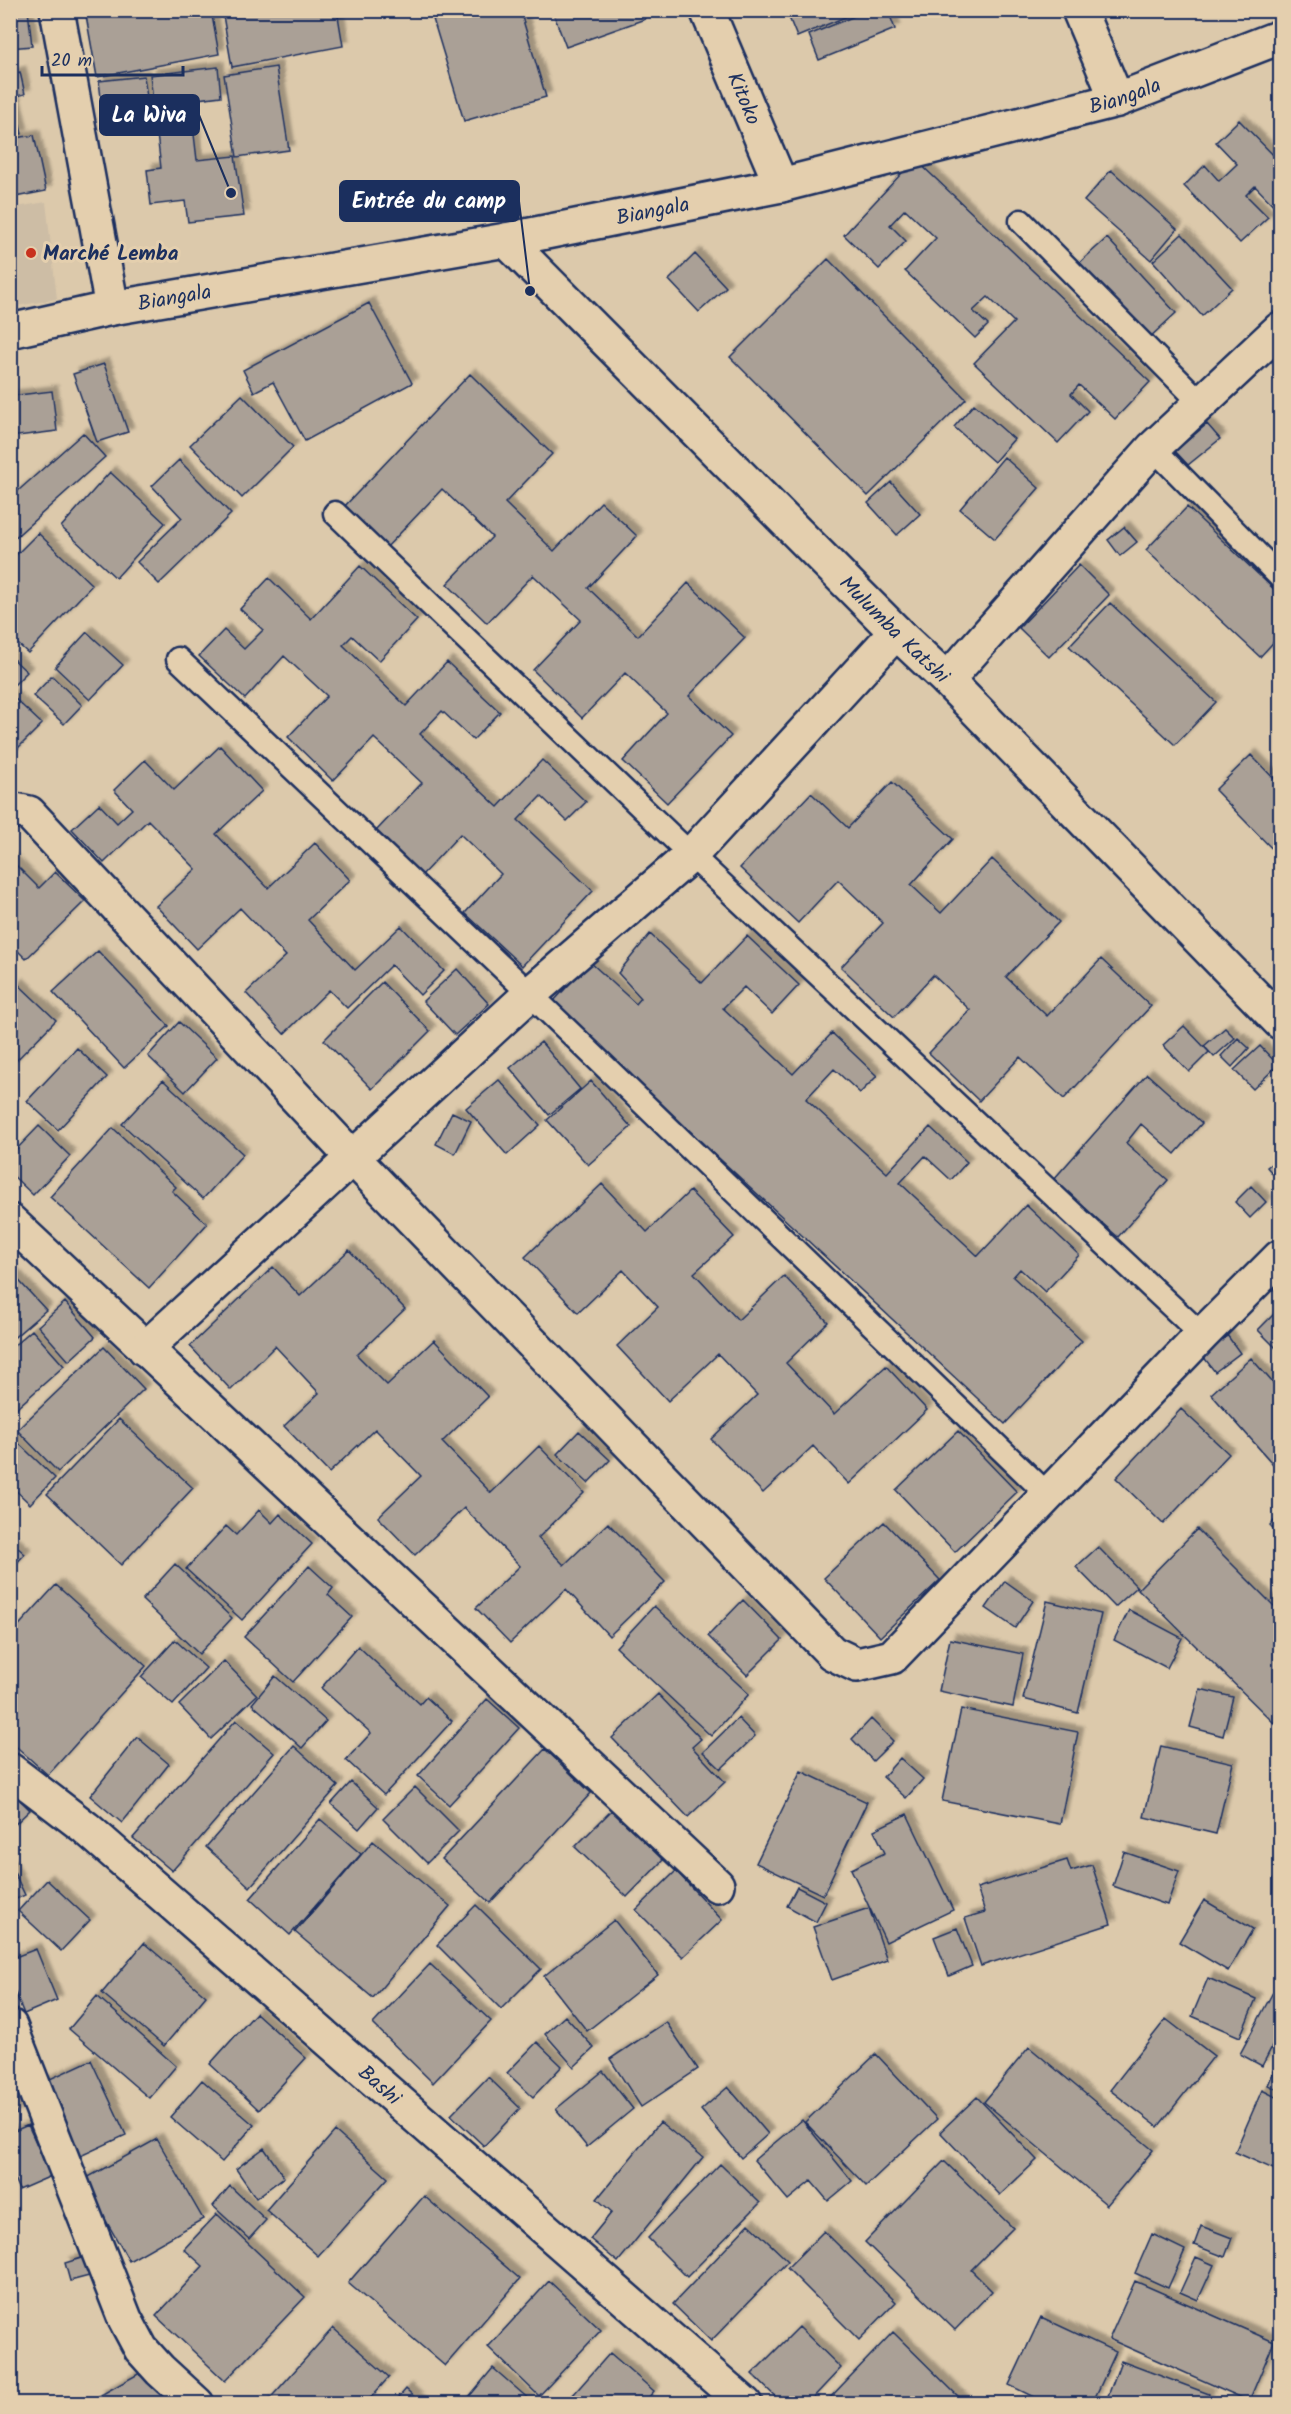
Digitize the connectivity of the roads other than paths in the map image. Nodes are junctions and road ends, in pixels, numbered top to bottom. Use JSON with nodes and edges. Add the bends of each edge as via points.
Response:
{"nodes":[{"id":1,"x":57,"y":10,"type":"edge"},
{"id":2,"x":707,"y":10,"type":"edge"},
{"id":3,"x":1079,"y":10,"type":"edge"},
{"id":4,"x":1281,"y":37,"type":"edge"},
{"id":5,"x":1117,"y":100,"type":"junction"},
{"id":6,"x":781,"y":185,"type":"junction"},
{"id":7,"x":1021,"y":220,"type":"dead end"},
{"id":8,"x":506,"y":240,"type":"junction"},
{"id":9,"x":112,"y":308,"type":"junction"},
{"id":10,"x":10,"y":331,"type":"edge"},
{"id":11,"x":1277,"y":339,"type":"edge"},
{"id":12,"x":1201,"y":403,"type":"junction"},
{"id":13,"x":1153,"y":448,"type":"junction"},
{"id":14,"x":335,"y":513,"type":"dead end"},
{"id":15,"x":1281,"y":577,"type":"edge"},
{"id":16,"x":896,"y":632,"type":"junction"},
{"id":17,"x":178,"y":659,"type":"dead end"},
{"id":18,"x":947,"y":680,"type":"junction"},
{"id":19,"x":10,"y":808,"type":"edge"},
{"id":20,"x":691,"y":855,"type":"junction"},
{"id":21,"x":530,"y":994,"type":"junction"},
{"id":22,"x":1281,"y":1022,"type":"edge"},
{"id":23,"x":351,"y":1157,"type":"junction"},
{"id":24,"x":10,"y":1221,"type":"edge"},
{"id":25,"x":1281,"y":1257,"type":"edge"},
{"id":26,"x":1202,"y":1335,"type":"junction"},
{"id":27,"x":146,"y":1349,"type":"junction"},
{"id":28,"x":1048,"y":1495,"type":"junction"},
{"id":29,"x":10,"y":1770,"type":"edge"},
{"id":30,"x":717,"y":1885,"type":"dead end"},
{"id":31,"x":10,"y":2026,"type":"edge"},
{"id":32,"x":197,"y":2403,"type":"edge"},
{"id":33,"x":745,"y":2403,"type":"edge"}],
"edges":[{"from":1,"to":9,"type":"street"},
{"from":2,"to":6,"type":"street","name":"Kitoko"},
{"from":3,"to":5,"type":"street"},
{"from":4,"to":5,"type":"street","name":"Biangala"},
{"from":5,"to":6,"type":"street","name":"Biangala"},
{"from":6,"to":8,"type":"street","name":"Biangala"},
{"from":7,"to":12,"type":"lane"},
{"from":8,"to":9,"type":"street","name":"Biangala"},
{"from":8,"to":16,"type":"street","name":"Mulumba Katshi"},
{"from":9,"to":10,"type":"street","name":"Biangala"},
{"from":11,"to":12,"type":"street"},
{"from":12,"to":13,"type":"street"},
{"from":13,"to":15,"type":"lane"},
{"from":13,"to":18,"type":"street"},
{"from":14,"to":20,"type":"lane"},
{"from":16,"to":18,"type":"street","name":"Mulumba Katshi"},
{"from":16,"to":20,"type":"street"},
{"from":17,"to":21,"type":"lane"},
{"from":18,"to":22,"type":"street","name":"Mulumba Katshi"},
{"from":19,"to":23,"type":"street","via":[[29,813]]},
{"from":20,"to":21,"type":"street"},
{"from":20,"to":26,"type":"lane"},
{"from":21,"to":23,"type":"street"},
{"from":21,"to":28,"type":"lane"},
{"from":23,"to":27,"type":"street"},
{"from":23,"to":28,"type":"street","via":[[832,1653],[857,1665],[892,1657]]},
{"from":24,"to":27,"type":"street"},
{"from":25,"to":26,"type":"street"},
{"from":26,"to":28,"type":"street"},
{"from":27,"to":30,"type":"street"},
{"from":29,"to":33,"type":"street","name":"Bashi","via":[[86,1828]]},
{"from":31,"to":32,"type":"street","via":[[125,2319],[141,2349]]}]}
